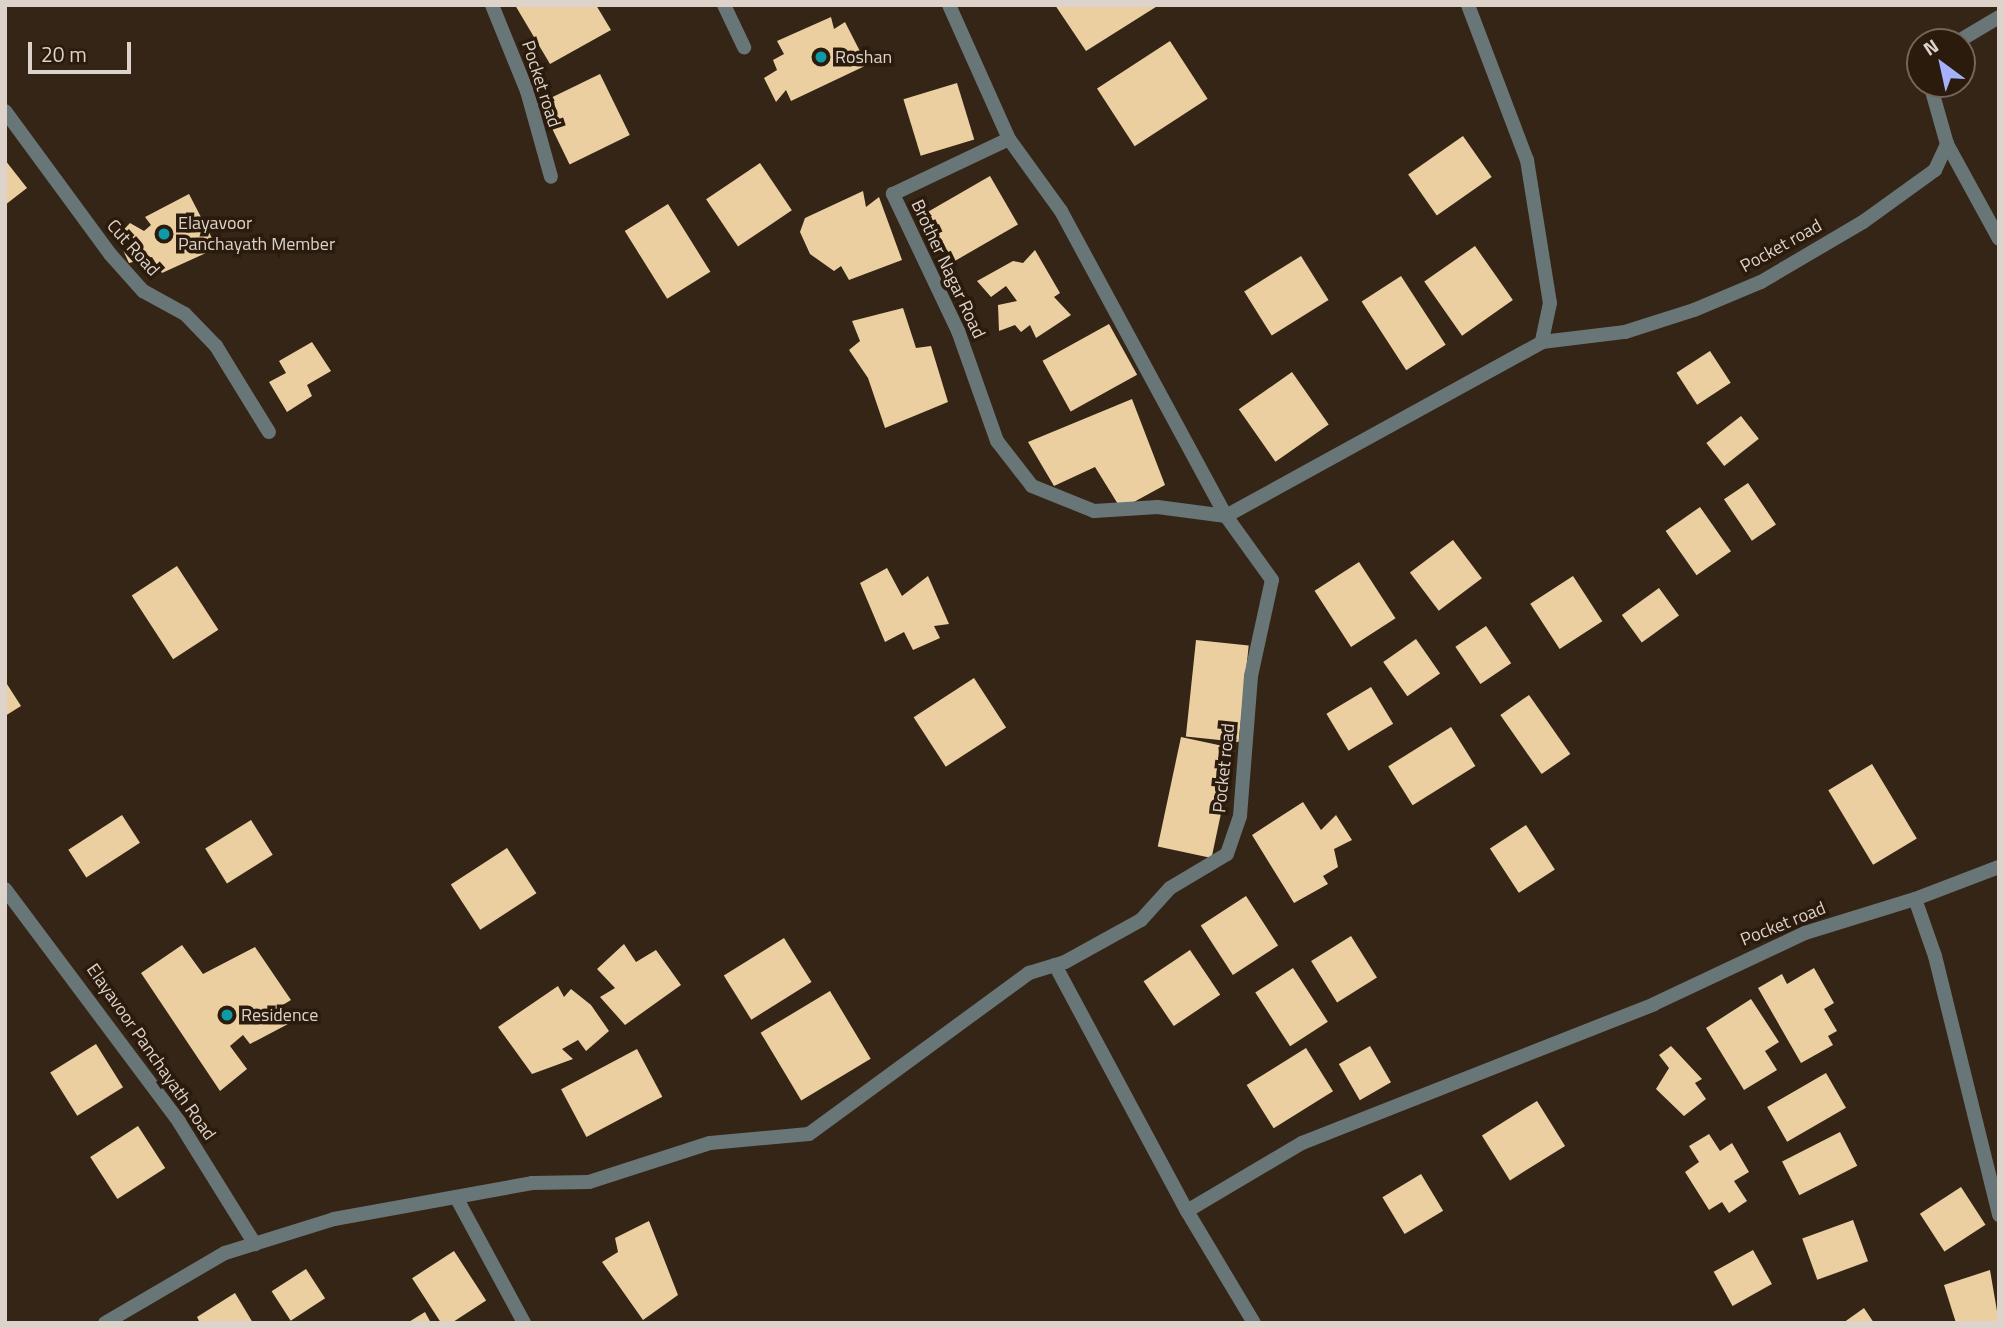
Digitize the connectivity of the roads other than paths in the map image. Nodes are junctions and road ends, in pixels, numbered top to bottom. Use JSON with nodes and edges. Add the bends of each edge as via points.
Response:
{"nodes":[{"id":1,"x":492,"y":5,"type":"edge"},
{"id":2,"x":724,"y":5,"type":"edge"},
{"id":3,"x":949,"y":5,"type":"edge"},
{"id":4,"x":1468,"y":5,"type":"edge"},
{"id":5,"x":1999,"y":17,"type":"edge"},
{"id":6,"x":1976,"y":31,"type":"edge"},
{"id":7,"x":744,"y":47,"type":"dead end"},
{"id":8,"x":1934,"y":98,"type":"edge"},
{"id":9,"x":5,"y":111,"type":"edge"},
{"id":10,"x":1009,"y":139,"type":"junction"},
{"id":11,"x":1947,"y":144,"type":"junction"},
{"id":12,"x":551,"y":177,"type":"dead end"},
{"id":13,"x":1999,"y":239,"type":"edge"},
{"id":14,"x":1542,"y":342,"type":"junction"},
{"id":15,"x":269,"y":432,"type":"dead end"},
{"id":16,"x":1226,"y":516,"type":"junction"},
{"id":17,"x":1999,"y":867,"type":"edge"},
{"id":18,"x":5,"y":889,"type":"edge"},
{"id":19,"x":1914,"y":900,"type":"junction"},
{"id":20,"x":1055,"y":965,"type":"junction"},
{"id":21,"x":456,"y":1197,"type":"junction"},
{"id":22,"x":1187,"y":1211,"type":"junction"},
{"id":23,"x":1999,"y":1215,"type":"edge"},
{"id":24,"x":255,"y":1244,"type":"junction"},
{"id":25,"x":105,"y":1323,"type":"edge"},
{"id":26,"x":524,"y":1323,"type":"edge"},
{"id":27,"x":1254,"y":1323,"type":"edge"}],
"edges":[{"from":1,"to":12,"type":"street","name":"Pocket road","via":[[527,91]]},
{"from":2,"to":7,"type":"street"},
{"from":3,"to":10,"type":"street"},
{"from":4,"to":14,"type":"street","via":[[1527,160],[1550,303]]},
{"from":5,"to":6,"type":"street"},
{"from":8,"to":11,"type":"street"},
{"from":9,"to":15,"type":"street","name":"Cut Road","via":[[110,254],[143,291],[186,314],[216,346]]},
{"from":10,"to":16,"type":"street","name":"Pocket road","via":[[1061,211]]},
{"from":10,"to":16,"type":"street","name":"Brother Nagar Road","via":[[893,194],[977,383],[997,441],[1032,486],[1094,511],[1158,507],[1217,520]]},
{"from":11,"to":13,"type":"street"},
{"from":11,"to":14,"type":"street","name":"Pocket road","via":[[1935,170],[1863,222],[1761,282],[1626,331]]},
{"from":14,"to":16,"type":"street"},
{"from":16,"to":20,"type":"street","name":"Pocket road","via":[[1272,580],[1251,676],[1240,816],[1227,854],[1170,888],[1141,920]]},
{"from":17,"to":19,"type":"street","name":"Pocket road"},
{"from":18,"to":24,"type":"street","name":"Elayavoor Panchayath Road","via":[[179,1122]]},
{"from":19,"to":22,"type":"street","name":"Pocket road","via":[[1805,933],[1592,1027],[1302,1143]]},
{"from":19,"to":23,"type":"street","via":[[1935,956]]},
{"from":20,"to":21,"type":"street","name":"Pocket road","via":[[1028,973],[809,1134],[710,1143],[589,1182],[533,1183]]},
{"from":20,"to":22,"type":"street"},
{"from":21,"to":24,"type":"street","via":[[334,1219]]},
{"from":21,"to":26,"type":"street"},
{"from":22,"to":27,"type":"street"},
{"from":24,"to":25,"type":"street","via":[[225,1253]]}]}
